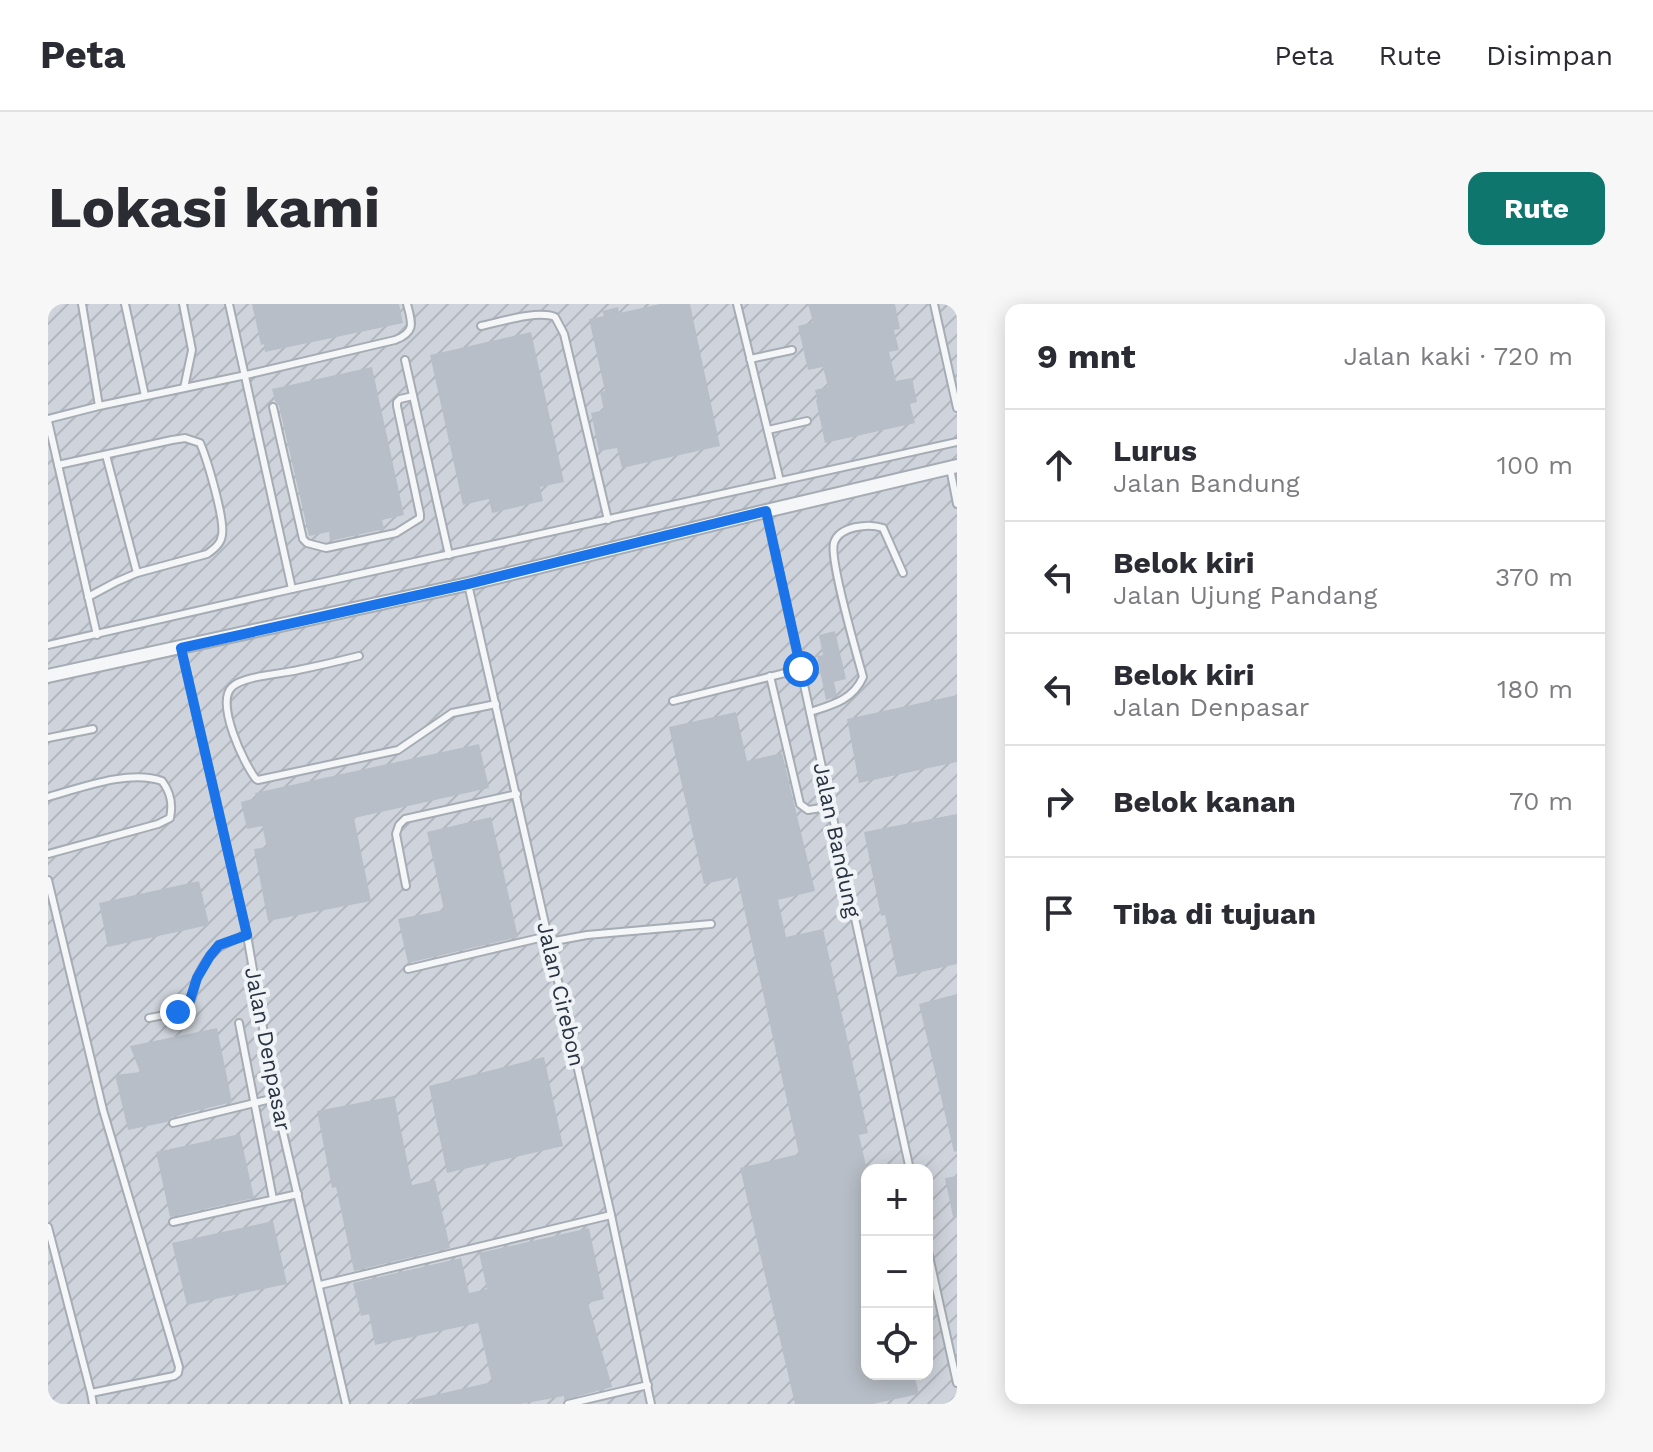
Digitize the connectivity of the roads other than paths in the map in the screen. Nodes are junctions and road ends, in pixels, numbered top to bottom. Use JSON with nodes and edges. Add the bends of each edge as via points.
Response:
{"nodes":[{"id":1,"x":82,"y":304,"type":"edge"},
{"id":2,"x":125,"y":304,"type":"edge"},
{"id":3,"x":183,"y":304,"type":"edge"},
{"id":4,"x":229,"y":304,"type":"edge"},
{"id":5,"x":407,"y":304,"type":"edge"},
{"id":6,"x":737,"y":304,"type":"edge"},
{"id":7,"x":934,"y":304,"type":"edge"},
{"id":8,"x":481,"y":326,"type":"dead end"},
{"id":9,"x":792,"y":350,"type":"dead end"},
{"id":10,"x":750,"y":359,"type":"junction"},
{"id":11,"x":405,"y":360,"type":"dead end"},
{"id":12,"x":246,"y":375,"type":"junction"},
{"id":13,"x":184,"y":388,"type":"junction"},
{"id":14,"x":145,"y":396,"type":"junction"},
{"id":15,"x":413,"y":396,"type":"junction"},
{"id":16,"x":99,"y":406,"type":"junction"},
{"id":17,"x":273,"y":407,"type":"dead end"},
{"id":18,"x":957,"y":408,"type":"edge"},
{"id":19,"x":48,"y":420,"type":"edge"},
{"id":20,"x":807,"y":421,"type":"dead end"},
{"id":21,"x":768,"y":430,"type":"junction"},
{"id":22,"x":957,"y":442,"type":"edge"},
{"id":23,"x":106,"y":455,"type":"junction"},
{"id":24,"x":58,"y":465,"type":"junction"},
{"id":25,"x":953,"y":467,"type":"edge"},
{"id":26,"x":780,"y":481,"type":"junction"},
{"id":27,"x":957,"y":504,"type":"edge"},
{"id":28,"x":766,"y":511,"type":"junction"},
{"id":29,"x":608,"y":520,"type":"junction"},
{"id":30,"x":449,"y":555,"type":"junction"},
{"id":31,"x":137,"y":573,"type":"junction"},
{"id":32,"x":903,"y":573,"type":"dead end"},
{"id":33,"x":468,"y":584,"type":"junction"},
{"id":34,"x":292,"y":589,"type":"junction"},
{"id":35,"x":88,"y":597,"type":"junction"},
{"id":36,"x":97,"y":635,"type":"junction"},
{"id":37,"x":48,"y":645,"type":"edge"},
{"id":38,"x":181,"y":648,"type":"junction"},
{"id":39,"x":359,"y":656,"type":"dead end"},
{"id":40,"x":801,"y":669,"type":"junction"},
{"id":41,"x":48,"y":676,"type":"edge"},
{"id":42,"x":770,"y":676,"type":"junction"},
{"id":43,"x":673,"y":701,"type":"dead end"},
{"id":44,"x":496,"y":704,"type":"junction"},
{"id":45,"x":810,"y":712,"type":"junction"},
{"id":46,"x":93,"y":729,"type":"dead end"},
{"id":47,"x":48,"y":738,"type":"edge"},
{"id":48,"x":517,"y":794,"type":"junction"},
{"id":49,"x":48,"y":797,"type":"edge"},
{"id":50,"x":829,"y":802,"type":"junction"},
{"id":51,"x":48,"y":854,"type":"edge"},
{"id":52,"x":48,"y":880,"type":"edge"},
{"id":53,"x":406,"y":886,"type":"dead end"},
{"id":54,"x":711,"y":924,"type":"dead end"},
{"id":55,"x":247,"y":935,"type":"junction"},
{"id":56,"x":548,"y":939,"type":"junction"},
{"id":57,"x":408,"y":969,"type":"dead end"},
{"id":58,"x":149,"y":1018,"type":"dead end"},
{"id":59,"x":239,"y":1023,"type":"dead end"},
{"id":60,"x":275,"y":1098,"type":"junction"},
{"id":61,"x":255,"y":1104,"type":"junction"},
{"id":62,"x":173,"y":1123,"type":"dead end"},
{"id":63,"x":909,"y":1164,"type":"edge"},
{"id":64,"x":298,"y":1194,"type":"junction"},
{"id":65,"x":273,"y":1199,"type":"junction"},
{"id":66,"x":611,"y":1215,"type":"junction"},
{"id":67,"x":173,"y":1222,"type":"dead end"},
{"id":68,"x":48,"y":1227,"type":"edge"},
{"id":69,"x":933,"y":1274,"type":"edge"},
{"id":70,"x":320,"y":1285,"type":"junction"},
{"id":71,"x":957,"y":1383,"type":"edge"},
{"id":72,"x":648,"y":1385,"type":"junction"},
{"id":73,"x":91,"y":1393,"type":"junction"},
{"id":74,"x":93,"y":1404,"type":"edge"},
{"id":75,"x":346,"y":1404,"type":"edge"},
{"id":76,"x":568,"y":1404,"type":"edge"},
{"id":77,"x":651,"y":1404,"type":"edge"}],
"edges":[{"from":1,"to":16,"type":"lane"},
{"from":2,"to":14,"type":"lane"},
{"from":3,"to":13,"type":"lane","via":[[192,350]]},
{"from":4,"to":12,"type":"lane"},
{"from":5,"to":12,"type":"lane","via":[[412,322],[406,336]]},
{"from":6,"to":10,"type":"lane"},
{"from":7,"to":18,"type":"lane"},
{"from":8,"to":29,"type":"lane","via":[[538,315],[555,317],[564,334]]},
{"from":9,"to":10,"type":"lane"},
{"from":10,"to":21,"type":"lane"},
{"from":11,"to":15,"type":"lane"},
{"from":12,"to":13,"type":"lane"},
{"from":12,"to":34,"type":"lane"},
{"from":13,"to":14,"type":"lane"},
{"from":14,"to":16,"type":"lane"},
{"from":15,"to":17,"type":"lane","via":[[397,404],[420,518],[396,533],[325,548],[303,539]]},
{"from":15,"to":30,"type":"lane"},
{"from":16,"to":19,"type":"lane"},
{"from":19,"to":24,"type":"lane"},
{"from":20,"to":21,"type":"lane"},
{"from":21,"to":26,"type":"lane"},
{"from":22,"to":26,"type":"lane"},
{"from":23,"to":24,"type":"lane"},
{"from":23,"to":31,"type":"lane"},
{"from":23,"to":31,"type":"lane","via":[[185,438],[200,443],[205,456],[223,537],[207,554]]},
{"from":24,"to":35,"type":"lane"},
{"from":25,"to":27,"type":"lane"},
{"from":25,"to":28,"type":"street"},
{"from":26,"to":29,"type":"lane"},
{"from":28,"to":33,"type":"street"},
{"from":28,"to":40,"type":"lane","name":"Jalan Bandung"},
{"from":29,"to":30,"type":"lane"},
{"from":30,"to":34,"type":"lane"},
{"from":31,"to":35,"type":"lane"},
{"from":32,"to":45,"type":"lane","via":[[883,528],[874,525],[838,535],[833,552],[836,570],[863,677],[838,704]]},
{"from":33,"to":38,"type":"street"},
{"from":33,"to":44,"type":"lane","name":"Jalan Cirebon"},
{"from":34,"to":36,"type":"lane"},
{"from":35,"to":36,"type":"lane"},
{"from":36,"to":37,"type":"lane"},
{"from":38,"to":41,"type":"street"},
{"from":38,"to":55,"type":"lane","name":"Jalan Denpasar"},
{"from":39,"to":44,"type":"lane","via":[[231,687],[226,697],[230,721],[256,779],[398,750],[452,713]]},
{"from":40,"to":42,"type":"lane"},
{"from":40,"to":45,"type":"lane","name":"Jalan Bandung"},
{"from":42,"to":43,"type":"lane"},
{"from":42,"to":50,"type":"lane","via":[[800,804],[808,810]]},
{"from":44,"to":48,"type":"lane","name":"Jalan Cirebon"},
{"from":45,"to":50,"type":"lane","name":"Jalan Bandung"},
{"from":46,"to":47,"type":"lane"},
{"from":48,"to":53,"type":"lane","via":[[405,819],[396,834]]},
{"from":48,"to":56,"type":"lane","name":"Jalan Cirebon"},
{"from":49,"to":51,"type":"lane","via":[[140,776],[162,781],[172,805],[170,818],[158,824]]},
{"from":50,"to":63,"type":"lane","name":"Jalan Bandung"},
{"from":52,"to":73,"type":"lane","via":[[103,1110],[179,1367],[174,1376]]},
{"from":54,"to":56,"type":"lane"},
{"from":55,"to":58,"type":"lane","via":[[219,945],[197,978],[189,1003],[178,1012]]},
{"from":55,"to":60,"type":"lane","name":"Jalan Denpasar"},
{"from":56,"to":57,"type":"lane"},
{"from":56,"to":66,"type":"lane","name":"Jalan Cirebon"},
{"from":59,"to":61,"type":"lane"},
{"from":60,"to":61,"type":"lane"},
{"from":60,"to":64,"type":"lane","name":"Jalan Denpasar"},
{"from":61,"to":62,"type":"lane"},
{"from":61,"to":65,"type":"lane"},
{"from":64,"to":65,"type":"lane"},
{"from":64,"to":70,"type":"lane","name":"Jalan Denpasar"},
{"from":65,"to":67,"type":"lane"},
{"from":66,"to":70,"type":"lane"},
{"from":66,"to":72,"type":"lane","name":"Jalan Cirebon"},
{"from":68,"to":73,"type":"lane"},
{"from":69,"to":71,"type":"lane"},
{"from":70,"to":75,"type":"lane","name":"Jalan Denpasar"},
{"from":72,"to":76,"type":"lane"},
{"from":72,"to":77,"type":"lane","name":"Jalan Cirebon"},
{"from":73,"to":74,"type":"lane"}]}
